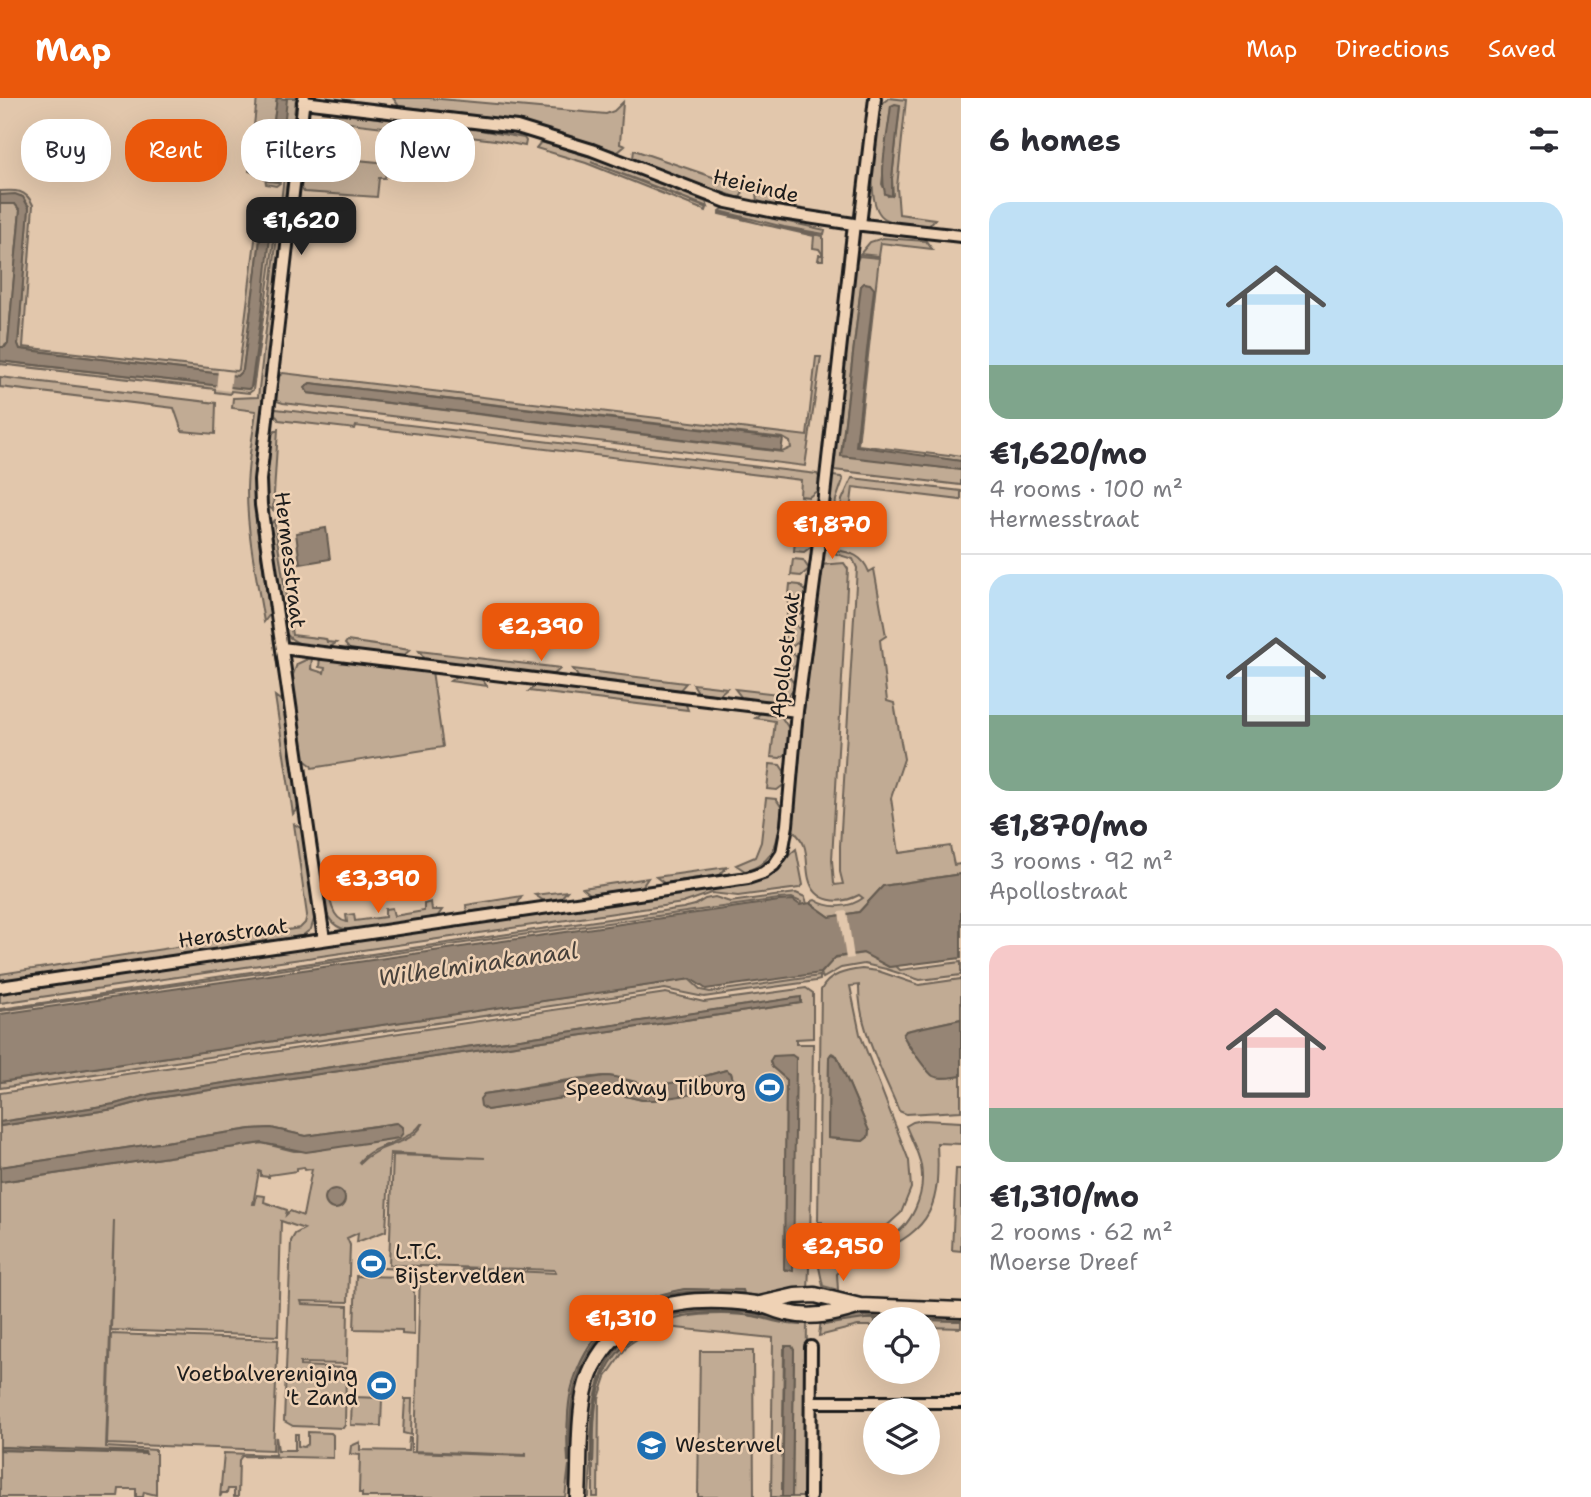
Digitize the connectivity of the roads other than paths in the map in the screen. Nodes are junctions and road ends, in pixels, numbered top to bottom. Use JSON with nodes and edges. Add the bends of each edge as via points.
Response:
{"nodes":[{"id":1,"x":875,"y":98,"type":"edge"},
{"id":2,"x":304,"y":100,"type":"edge"},
{"id":3,"x":857,"y":224,"type":"junction"},
{"id":4,"x":961,"y":236,"type":"edge"},
{"id":5,"x":282,"y":648,"type":"junction"},
{"id":6,"x":797,"y":710,"type":"junction"},
{"id":7,"x":763,"y":873,"type":"joint"},
{"id":8,"x":324,"y":939,"type":"junction"},
{"id":9,"x":0,"y":987,"type":"edge"},
{"id":10,"x":758,"y":1304,"type":"junction"},
{"id":11,"x":860,"y":1306,"type":"junction"},
{"id":12,"x":961,"y":1310,"type":"edge"},
{"id":13,"x":811,"y":1347,"type":"dead end"},
{"id":14,"x":811,"y":1402,"type":"junction"},
{"id":15,"x":961,"y":1402,"type":"edge"},
{"id":16,"x":578,"y":1497,"type":"edge"},
{"id":17,"x":810,"y":1497,"type":"edge"}],
"edges":[{"from":1,"to":3,"type":"street","name":"Apollostraat"},
{"from":2,"to":3,"type":"street","name":"Heieinde","via":[[517,127],[592,150],[727,202]]},
{"from":2,"to":5,"type":"street","name":"Hermesstraat","via":[[260,480]]},
{"from":3,"to":4,"type":"street","name":"Heieinde"},
{"from":3,"to":6,"type":"street","name":"Apollostraat"},
{"from":5,"to":6,"type":"street"},
{"from":5,"to":8,"type":"street","name":"Hermesstraat"},
{"from":6,"to":7,"type":"street","name":"Apollostraat","via":[[782,853]]},
{"from":7,"to":8,"type":"street","name":"Herastraat"},
{"from":8,"to":9,"type":"street","name":"Herastraat"},
{"from":10,"to":11,"type":"street","via":[[816,1295]]},
{"from":10,"to":11,"type":"street","via":[[800,1316],[824,1316]]},
{"from":10,"to":16,"type":"street","via":[[682,1303],[646,1314],[616,1334],[594,1365],[583,1401]]},
{"from":11,"to":12,"type":"street"},
{"from":13,"to":14,"type":"street"},
{"from":14,"to":15,"type":"street"},
{"from":14,"to":17,"type":"street"}]}
